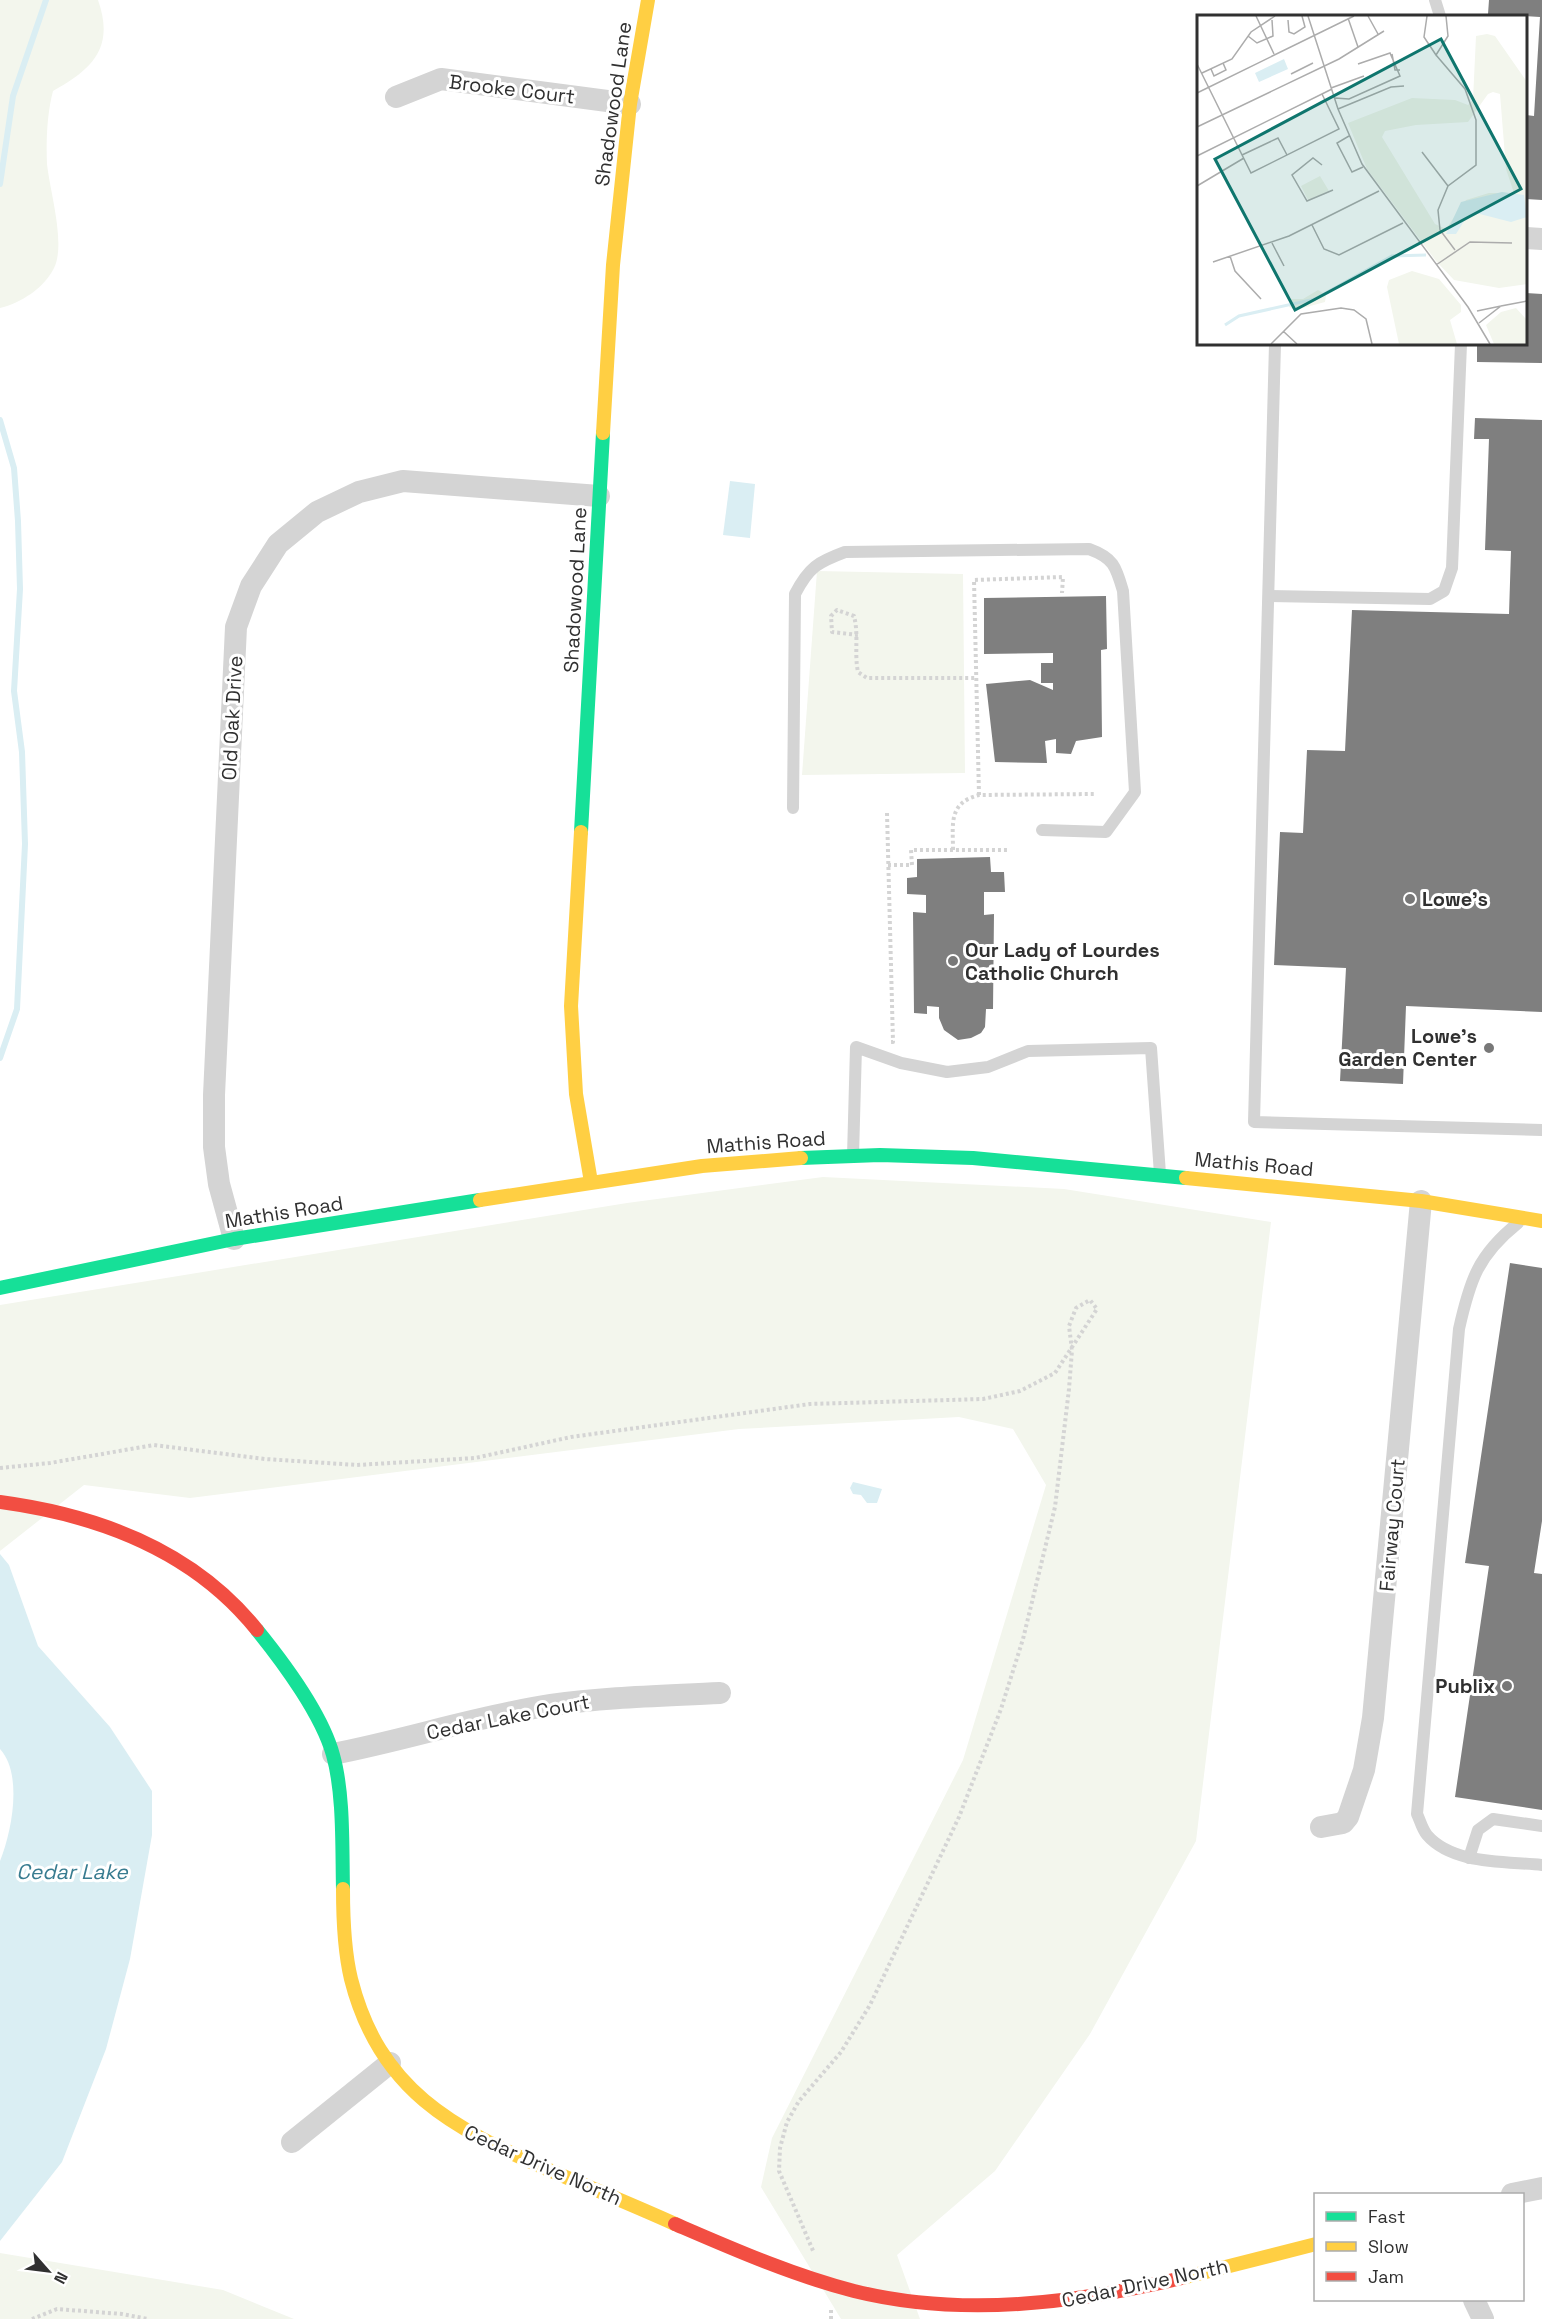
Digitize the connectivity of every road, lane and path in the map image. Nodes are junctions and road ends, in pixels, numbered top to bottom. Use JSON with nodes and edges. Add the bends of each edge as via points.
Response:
{"nodes":[{"id":1,"x":648,"y":0,"type":"edge"},
{"id":2,"x":1434,"y":0,"type":"edge"},
{"id":3,"x":1440,"y":15,"type":"edge"},
{"id":4,"x":396,"y":98,"type":"dead end"},
{"id":5,"x":630,"y":104,"type":"junction"},
{"id":6,"x":1527,"y":238,"type":"edge"},
{"id":7,"x":1542,"y":239,"type":"edge"},
{"id":8,"x":1275,"y":345,"type":"edge"},
{"id":9,"x":1461,"y":345,"type":"edge"},
{"id":10,"x":600,"y":496,"type":"junction"},
{"id":11,"x":1062,"y":593,"type":"dead end"},
{"id":12,"x":1269,"y":596,"type":"junction"},
{"id":13,"x":858,"y":636,"type":"junction"},
{"id":14,"x":976,"y":678,"type":"junction"},
{"id":15,"x":1096,"y":794,"type":"dead end"},
{"id":16,"x":979,"y":795,"type":"junction"},
{"id":17,"x":793,"y":808,"type":"dead end"},
{"id":18,"x":886,"y":813,"type":"dead end"},
{"id":19,"x":1042,"y":830,"type":"dead end"},
{"id":20,"x":1007,"y":849,"type":"dead end"},
{"id":21,"x":953,"y":850,"type":"junction"},
{"id":22,"x":888,"y":864,"type":"junction"},
{"id":23,"x":869,"y":1051,"type":"junction"},
{"id":24,"x":1542,"y":1130,"type":"edge"},
{"id":25,"x":853,"y":1156,"type":"junction"},
{"id":26,"x":1160,"y":1175,"type":"junction"},
{"id":27,"x":591,"y":1182,"type":"junction"},
{"id":28,"x":1421,"y":1200,"type":"junction"},
{"id":29,"x":1524,"y":1218,"type":"junction"},
{"id":30,"x":1542,"y":1221,"type":"edge"},
{"id":31,"x":234,"y":1239,"type":"junction"},
{"id":32,"x":0,"y":1288,"type":"edge"},
{"id":33,"x":1072,"y":1350,"type":"junction"},
{"id":34,"x":0,"y":1468,"type":"edge"},
{"id":35,"x":0,"y":1502,"type":"edge"},
{"id":36,"x":720,"y":1693,"type":"dead end"},
{"id":37,"x":333,"y":1754,"type":"junction"},
{"id":38,"x":1542,"y":1826,"type":"edge"},
{"id":39,"x":1321,"y":1827,"type":"dead end"},
{"id":40,"x":1468,"y":1858,"type":"junction"},
{"id":41,"x":1542,"y":1865,"type":"edge"},
{"id":42,"x":390,"y":2063,"type":"junction"},
{"id":43,"x":292,"y":2142,"type":"dead end"},
{"id":44,"x":1542,"y":2188,"type":"edge"},
{"id":45,"x":1517,"y":2193,"type":"edge"},
{"id":46,"x":1314,"y":2245,"type":"edge"},
{"id":47,"x":831,"y":2284,"type":"junction"},
{"id":48,"x":1474,"y":2301,"type":"edge"},
{"id":49,"x":32,"y":2319,"type":"edge"},
{"id":50,"x":148,"y":2319,"type":"edge"},
{"id":51,"x":831,"y":2319,"type":"edge"},
{"id":52,"x":1483,"y":2319,"type":"edge"}],
"edges":[{"from":1,"to":5,"type":"street","name":"Shadowood Lane"},
{"from":2,"to":3,"type":"lane"},
{"from":4,"to":5,"type":"street","name":"Brooke Court","via":[[441,79]]},
{"from":5,"to":10,"type":"street","name":"Shadowood Lane","via":[[613,265]]},
{"from":6,"to":7,"type":"street"},
{"from":8,"to":12,"type":"lane"},
{"from":9,"to":12,"type":"lane","via":[[1452,568],[1444,591],[1430,599]]},
{"from":10,"to":27,"type":"street","name":"Shadowood Lane","via":[[571,1006],[574,1089]]},
{"from":10,"to":31,"type":"street","name":"Old Oak Drive","via":[[403,481],[359,492],[317,512],[278,544],[250,586],[236,627],[214,1095],[219,1184]]},
{"from":11,"to":14,"type":"path","via":[[1063,577],[974,579]]},
{"from":12,"to":24,"type":"lane","via":[[1254,1122]]},
{"from":13,"to":13,"type":"path","via":[[854,616],[837,610],[831,616],[832,632]]},
{"from":13,"to":14,"type":"path","via":[[855,660],[858,672],[867,678]]},
{"from":14,"to":16,"type":"path"},
{"from":15,"to":16,"type":"path"},
{"from":16,"to":21,"type":"path","via":[[966,798],[953,817]]},
{"from":17,"to":19,"type":"lane","via":[[795,594],[819,562],[845,552],[1089,549],[1106,555],[1116,567],[1123,591],[1136,792],[1106,832]]},
{"from":18,"to":22,"type":"path"},
{"from":20,"to":21,"type":"path"},
{"from":21,"to":22,"type":"path","via":[[911,850],[912,865]]},
{"from":22,"to":23,"type":"path","via":[[893,1042],[872,1044]]},
{"from":23,"to":25,"type":"lane","via":[[856,1047]]},
{"from":23,"to":26,"type":"lane","via":[[901,1063],[947,1072],[988,1067],[1028,1052],[1151,1048]]},
{"from":25,"to":26,"type":"street","name":"Mathis Road","via":[[973,1158]]},
{"from":25,"to":27,"type":"street","name":"Mathis Road","via":[[702,1166]]},
{"from":26,"to":28,"type":"street","name":"Mathis Road"},
{"from":27,"to":31,"type":"street","name":"Mathis Road"},
{"from":28,"to":29,"type":"street","name":"Mathis Road"},
{"from":28,"to":39,"type":"street","name":"Fairway Court","via":[[1373,1718],[1364,1770],[1348,1817],[1343,1823]]},
{"from":29,"to":30,"type":"street","name":"Mathis Road"},
{"from":29,"to":40,"type":"lane","via":[[1499,1238],[1480,1261],[1469,1285],[1459,1329],[1417,1814],[1426,1834],[1439,1845]]},
{"from":31,"to":32,"type":"street","name":"Mathis Road"},
{"from":33,"to":33,"type":"path","via":[[1069,1326],[1076,1308],[1090,1300],[1097,1309],[1077,1336]]},
{"from":33,"to":34,"type":"path","via":[[1055,1373],[1020,1391],[983,1399],[810,1404],[571,1437],[475,1458],[357,1465],[265,1459],[154,1445]]},
{"from":33,"to":47,"type":"path","via":[[1055,1507],[1001,1709],[959,1817],[870,2005],[841,2052],[799,2101],[780,2148],[779,2171],[816,2259]]},
{"from":35,"to":37,"type":"street","name":"Cedar Drive North","via":[[92,1519],[160,1547],[193,1569],[240,1610],[275,1650]]},
{"from":36,"to":37,"type":"street","name":"Cedar Lake Court","via":[[551,1705]]},
{"from":37,"to":42,"type":"street","name":"Cedar Drive North","via":[[341,1815],[344,1933],[349,1971],[372,2036]]},
{"from":38,"to":40,"type":"lane","via":[[1493,1819],[1478,1830]]},
{"from":40,"to":41,"type":"lane"},
{"from":42,"to":43,"type":"street"},
{"from":42,"to":47,"type":"street","name":"Cedar Drive North","via":[[430,2107],[493,2146],[746,2255]]},
{"from":44,"to":45,"type":"street"},
{"from":46,"to":47,"type":"street","name":"Cedar Drive North","via":[[1169,2281],[1043,2303],[944,2304]]},
{"from":47,"to":51,"type":"path"},
{"from":48,"to":52,"type":"street"},
{"from":49,"to":50,"type":"path","via":[[57,2309]]}]}
